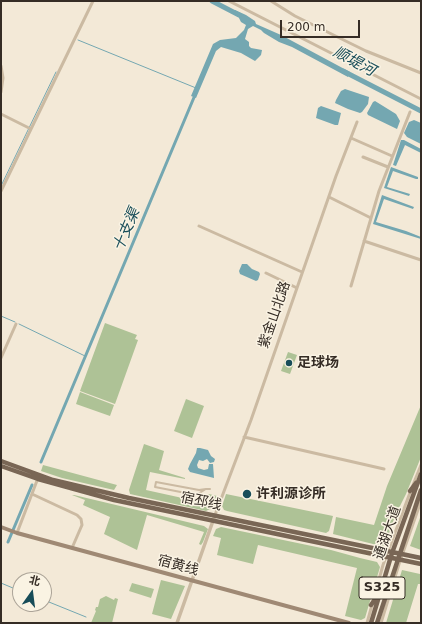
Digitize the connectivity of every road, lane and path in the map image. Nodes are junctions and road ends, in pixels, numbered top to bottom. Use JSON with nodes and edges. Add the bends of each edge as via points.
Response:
{"nodes":[{"id":1,"x":93,"y":1,"type":"edge"},
{"id":2,"x":229,"y":1,"type":"edge"},
{"id":3,"x":271,"y":1,"type":"edge"},
{"id":4,"x":1,"y":66,"type":"edge"},
{"id":5,"x":421,"y":73,"type":"edge"},
{"id":6,"x":1,"y":92,"type":"edge"},
{"id":7,"x":421,"y":100,"type":"edge"},
{"id":8,"x":410,"y":112,"type":"dead end"},
{"id":9,"x":1,"y":114,"type":"edge"},
{"id":10,"x":357,"y":122,"type":"dead end"},
{"id":11,"x":30,"y":128,"type":"junction"},
{"id":12,"x":351,"y":138,"type":"junction"},
{"id":13,"x":363,"y":156,"type":"dead end"},
{"id":14,"x":392,"y":156,"type":"junction"},
{"id":15,"x":388,"y":167,"type":"junction"},
{"id":16,"x":1,"y":191,"type":"edge"},
{"id":17,"x":329,"y":197,"type":"junction"},
{"id":18,"x":371,"y":218,"type":"junction"},
{"id":19,"x":199,"y":226,"type":"dead end"},
{"id":20,"x":364,"y":241,"type":"junction"},
{"id":21,"x":421,"y":260,"type":"edge"},
{"id":22,"x":302,"y":272,"type":"junction"},
{"id":23,"x":266,"y":273,"type":"dead end"},
{"id":24,"x":350,"y":286,"type":"dead end"},
{"id":25,"x":297,"y":288,"type":"junction"},
{"id":26,"x":16,"y":324,"type":"dead end"},
{"id":27,"x":1,"y":358,"type":"edge"},
{"id":28,"x":244,"y":437,"type":"junction"},
{"id":29,"x":1,"y":461,"type":"edge"},
{"id":30,"x":421,"y":465,"type":"edge"},
{"id":31,"x":1,"y":466,"type":"edge"},
{"id":32,"x":384,"y":468,"type":"dead end"},
{"id":33,"x":421,"y":475,"type":"edge"},
{"id":34,"x":39,"y":477,"type":"junction"},
{"id":35,"x":206,"y":489,"type":"junction"},
{"id":36,"x":210,"y":489,"type":"dead end"},
{"id":37,"x":421,"y":490,"type":"edge"},
{"id":38,"x":410,"y":491,"type":"junction"},
{"id":39,"x":32,"y":494,"type":"junction"},
{"id":40,"x":421,"y":501,"type":"edge"},
{"id":41,"x":413,"y":514,"type":"junction"},
{"id":42,"x":215,"y":516,"type":"junction"},
{"id":43,"x":213,"y":521,"type":"junction"},
{"id":44,"x":1,"y":527,"type":"edge"},
{"id":45,"x":413,"y":527,"type":"junction"},
{"id":46,"x":16,"y":533,"type":"junction"},
{"id":47,"x":72,"y":548,"type":"junction"},
{"id":48,"x":390,"y":552,"type":"junction"},
{"id":49,"x":401,"y":554,"type":"junction"},
{"id":50,"x":388,"y":558,"type":"junction"},
{"id":51,"x":421,"y":558,"type":"edge"},
{"id":52,"x":399,"y":560,"type":"junction"},
{"id":53,"x":421,"y":564,"type":"edge"},
{"id":54,"x":192,"y":581,"type":"junction"},
{"id":55,"x":381,"y":590,"type":"junction"},
{"id":56,"x":371,"y":606,"type":"junction"},
{"id":57,"x":177,"y":623,"type":"edge"},
{"id":58,"x":349,"y":623,"type":"edge"},
{"id":59,"x":367,"y":623,"type":"edge"},
{"id":60,"x":371,"y":623,"type":"edge"},
{"id":61,"x":377,"y":623,"type":"edge"},
{"id":62,"x":381,"y":623,"type":"edge"}],
"edges":[{"from":1,"to":11,"type":"street"},
{"from":2,"to":7,"type":"street"},
{"from":3,"to":5,"type":"street","via":[[295,16],[364,50]]},
{"from":4,"to":6,"type":"street"},
{"from":8,"to":14,"type":"street"},
{"from":9,"to":11,"type":"street"},
{"from":10,"to":12,"type":"street","name":"紫金山北路"},
{"from":11,"to":16,"type":"street"},
{"from":12,"to":14,"type":"street"},
{"from":12,"to":17,"type":"street","name":"紫金山北路"},
{"from":13,"to":15,"type":"street"},
{"from":14,"to":15,"type":"street"},
{"from":15,"to":18,"type":"street"},
{"from":17,"to":18,"type":"street"},
{"from":17,"to":22,"type":"street","name":"紫金山北路"},
{"from":18,"to":20,"type":"street"},
{"from":19,"to":22,"type":"street"},
{"from":20,"to":21,"type":"street"},
{"from":20,"to":24,"type":"street"},
{"from":22,"to":25,"type":"street","name":"紫金山北路"},
{"from":23,"to":25,"type":"street"},
{"from":25,"to":28,"type":"street","name":"紫金山北路"},
{"from":26,"to":27,"type":"street"},
{"from":28,"to":32,"type":"street"},
{"from":28,"to":42,"type":"street","name":"紫金山北路"},
{"from":29,"to":34,"type":"main road","name":"宿邳线"},
{"from":30,"to":38,"type":"street"},
{"from":31,"to":34,"type":"main road","name":"宿邳线"},
{"from":33,"to":38,"type":"main road"},
{"from":33,"to":48,"type":"main road","name":"通湖大道"},
{"from":34,"to":39,"type":"street"},
{"from":34,"to":42,"type":"main road","name":"宿邳线"},
{"from":34,"to":43,"type":"main road","name":"宿邳线","via":[[114,500]]},
{"from":35,"to":35,"type":"street","via":[[196,495],[155,487],[156,482]]},
{"from":35,"to":36,"type":"street"},
{"from":37,"to":41,"type":"main road","name":"通湖大道"},
{"from":38,"to":48,"type":"street"},
{"from":39,"to":46,"type":"street"},
{"from":39,"to":47,"type":"street","via":[[81,519],[82,525]]},
{"from":40,"to":45,"type":"street"},
{"from":41,"to":45,"type":"main road"},
{"from":41,"to":49,"type":"main road","name":"通湖大道"},
{"from":42,"to":43,"type":"street"},
{"from":42,"to":48,"type":"main road","name":"宿邳线"},
{"from":43,"to":50,"type":"main road","name":"宿邳线"},
{"from":43,"to":54,"type":"street"},
{"from":44,"to":46,"type":"main road","name":"宿黄线"},
{"from":45,"to":49,"type":"street"},
{"from":46,"to":47,"type":"main road","name":"宿黄线"},
{"from":47,"to":54,"type":"main road","name":"宿黄线"},
{"from":48,"to":49,"type":"main road","name":"宿邳线"},
{"from":48,"to":50,"type":"main road","name":"通湖大道","number":"S325"},
{"from":49,"to":51,"type":"main road","name":"宿邳线"},
{"from":49,"to":52,"type":"main road","name":"通湖大道"},
{"from":50,"to":52,"type":"main road","name":"宿邳线"},
{"from":50,"to":55,"type":"main road","name":"通湖大道","number":"S325"},
{"from":50,"to":56,"type":"street"},
{"from":52,"to":53,"type":"main road","name":"宿邳线"},
{"from":52,"to":61,"type":"main road","name":"通湖大道"},
{"from":52,"to":62,"type":"street"},
{"from":54,"to":57,"type":"street"},
{"from":54,"to":58,"type":"main road","name":"宿黄线"},
{"from":55,"to":56,"type":"main road"},
{"from":55,"to":60,"type":"main road","name":"通湖大道","number":"S325"},
{"from":56,"to":59,"type":"street"}]}
